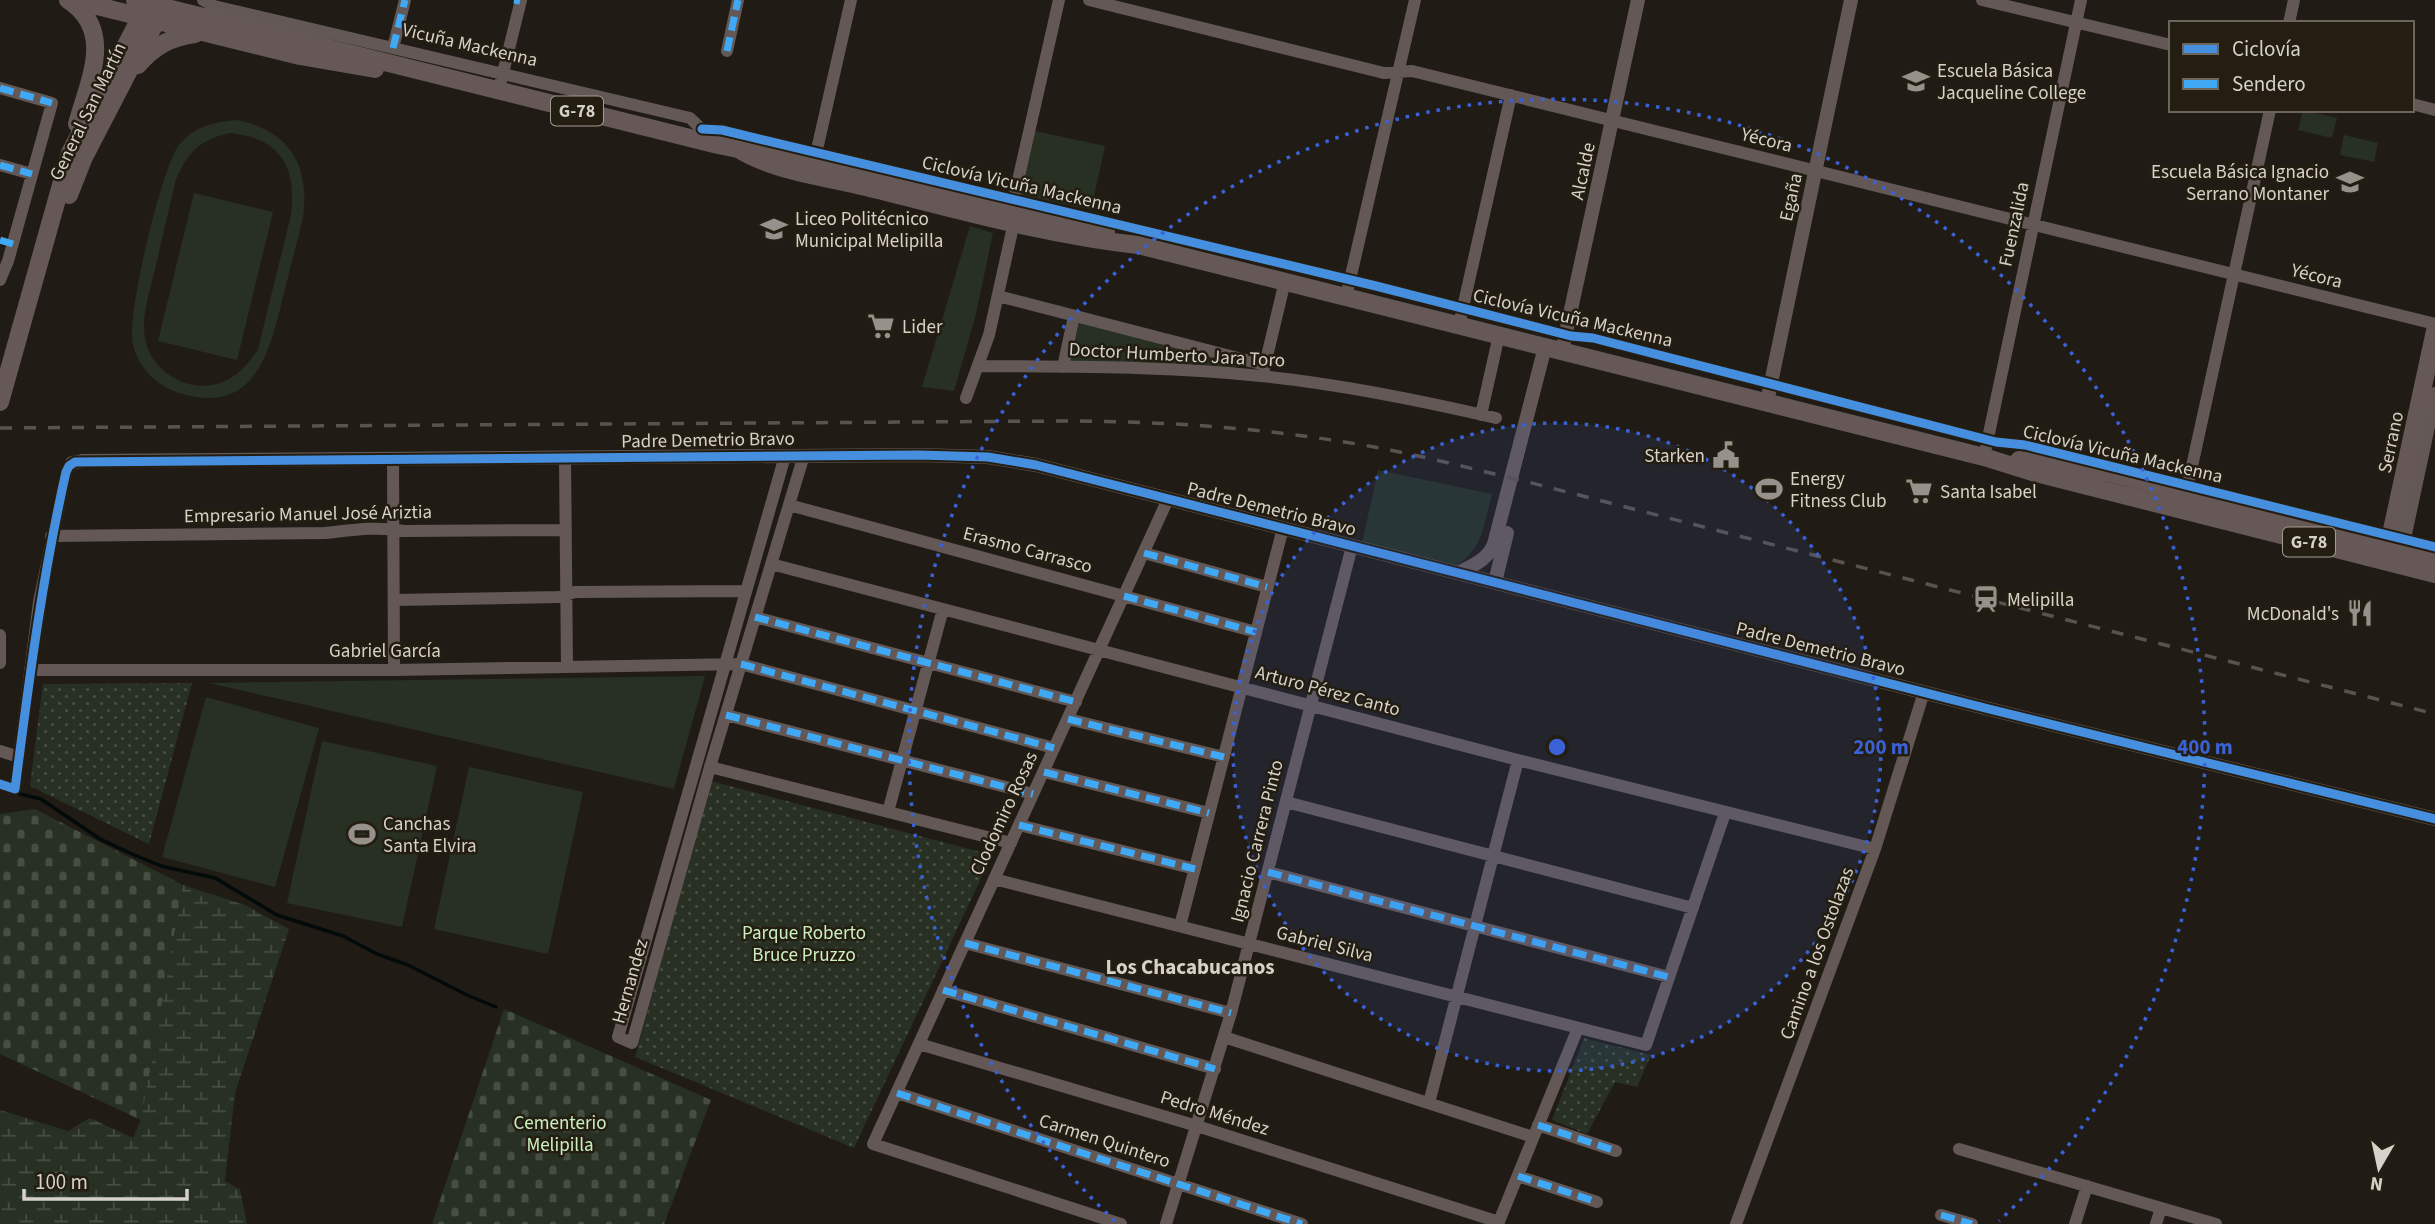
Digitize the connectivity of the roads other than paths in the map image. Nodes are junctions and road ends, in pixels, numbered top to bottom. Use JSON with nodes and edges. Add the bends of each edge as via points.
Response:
{"nodes":[{"id":1,"x":70,"y":0,"type":"edge"},
{"id":2,"x":203,"y":0,"type":"edge"},
{"id":3,"x":405,"y":0,"type":"edge"},
{"id":4,"x":851,"y":0,"type":"edge"},
{"id":5,"x":1059,"y":0,"type":"edge"},
{"id":6,"x":1089,"y":0,"type":"edge"},
{"id":7,"x":1415,"y":0,"type":"edge"},
{"id":8,"x":1639,"y":0,"type":"edge"},
{"id":9,"x":1851,"y":0,"type":"edge"},
{"id":10,"x":1982,"y":0,"type":"edge"},
{"id":11,"x":2081,"y":0,"type":"edge"},
{"id":12,"x":2294,"y":0,"type":"edge"},
{"id":13,"x":519,"y":1,"type":"edge"},
{"id":14,"x":735,"y":1,"type":"edge"},
{"id":15,"x":149,"y":10,"type":"edge"},
{"id":16,"x":2289,"y":21,"type":"edge"},
{"id":17,"x":2076,"y":23,"type":"junction"},
{"id":18,"x":205,"y":34,"type":"junction"},
{"id":19,"x":2169,"y":45,"type":"edge"},
{"id":20,"x":393,"y":48,"type":"junction"},
{"id":21,"x":727,"y":51,"type":"dead end"},
{"id":22,"x":417,"y":72,"type":"junction"},
{"id":23,"x":1398,"y":72,"type":"junction"},
{"id":24,"x":503,"y":74,"type":"junction"},
{"id":25,"x":124,"y":84,"type":"junction"},
{"id":26,"x":0,"y":88,"type":"edge"},
{"id":27,"x":499,"y":92,"type":"junction"},
{"id":28,"x":1511,"y":95,"type":"junction"},
{"id":29,"x":2414,"y":105,"type":"edge"},
{"id":30,"x":2435,"y":110,"type":"edge"},
{"id":31,"x":2270,"y":112,"type":"edge"},
{"id":32,"x":1612,"y":121,"type":"junction"},
{"id":33,"x":719,"y":145,"type":"junction"},
{"id":34,"x":70,"y":153,"type":"junction"},
{"id":35,"x":0,"y":164,"type":"edge"},
{"id":36,"x":813,"y":168,"type":"junction"},
{"id":37,"x":1815,"y":171,"type":"junction"},
{"id":38,"x":32,"y":174,"type":"junction"},
{"id":39,"x":1013,"y":215,"type":"junction"},
{"id":40,"x":2032,"y":226,"type":"junction"},
{"id":41,"x":6,"y":242,"type":"edge"},
{"id":42,"x":2234,"y":274,"type":"junction"},
{"id":43,"x":36,"y":276,"type":"junction"},
{"id":44,"x":0,"y":280,"type":"edge"},
{"id":45,"x":1285,"y":281,"type":"junction"},
{"id":46,"x":998,"y":296,"type":"junction"},
{"id":47,"x":1346,"y":297,"type":"junction"},
{"id":48,"x":1074,"y":316,"type":"junction"},
{"id":49,"x":2435,"y":324,"type":"edge"},
{"id":50,"x":1459,"y":325,"type":"junction"},
{"id":51,"x":2435,"y":331,"type":"edge"},
{"id":52,"x":1499,"y":335,"type":"junction"},
{"id":53,"x":1553,"y":349,"type":"junction"},
{"id":54,"x":978,"y":366,"type":"junction"},
{"id":55,"x":1063,"y":367,"type":"junction"},
{"id":56,"x":1263,"y":371,"type":"junction"},
{"id":57,"x":2435,"y":394,"type":"edge"},
{"id":58,"x":966,"y":398,"type":"dead end"},
{"id":59,"x":0,"y":402,"type":"edge"},
{"id":60,"x":1767,"y":402,"type":"junction"},
{"id":61,"x":1482,"y":415,"type":"junction"},
{"id":62,"x":1496,"y":418,"type":"dead end"},
{"id":63,"x":804,"y":455,"type":"junction"},
{"id":64,"x":785,"y":456,"type":"junction"},
{"id":65,"x":1984,"y":457,"type":"junction"},
{"id":66,"x":565,"y":458,"type":"junction"},
{"id":67,"x":393,"y":459,"type":"junction"},
{"id":68,"x":72,"y":463,"type":"joint"},
{"id":69,"x":1168,"y":499,"type":"junction"},
{"id":70,"x":2185,"y":501,"type":"junction"},
{"id":71,"x":789,"y":505,"type":"junction"},
{"id":72,"x":1283,"y":528,"type":"junction"},
{"id":73,"x":393,"y":529,"type":"junction"},
{"id":74,"x":566,"y":530,"type":"junction"},
{"id":75,"x":51,"y":536,"type":"junction"},
{"id":76,"x":1352,"y":546,"type":"junction"},
{"id":77,"x":1144,"y":553,"type":"junction"},
{"id":78,"x":2394,"y":555,"type":"junction"},
{"id":79,"x":2435,"y":556,"type":"edge"},
{"id":80,"x":771,"y":564,"type":"junction"},
{"id":81,"x":1460,"y":572,"type":"junction"},
{"id":82,"x":2435,"y":574,"type":"edge"},
{"id":83,"x":1494,"y":582,"type":"junction"},
{"id":84,"x":1267,"y":587,"type":"junction"},
{"id":85,"x":746,"y":591,"type":"junction"},
{"id":86,"x":566,"y":594,"type":"junction"},
{"id":87,"x":1124,"y":596,"type":"junction"},
{"id":88,"x":394,"y":600,"type":"junction"},
{"id":89,"x":943,"y":609,"type":"junction"},
{"id":90,"x":755,"y":617,"type":"junction"},
{"id":91,"x":1256,"y":632,"type":"junction"},
{"id":92,"x":0,"y":635,"type":"edge"},
{"id":93,"x":1100,"y":650,"type":"junction"},
{"id":94,"x":726,"y":662,"type":"junction"},
{"id":95,"x":0,"y":663,"type":"edge"},
{"id":96,"x":741,"y":663,"type":"junction"},
{"id":97,"x":928,"y":663,"type":"junction"},
{"id":98,"x":567,"y":667,"type":"junction"},
{"id":99,"x":30,"y":670,"type":"junction"},
{"id":100,"x":394,"y":670,"type":"junction"},
{"id":101,"x":1242,"y":688,"type":"junction"},
{"id":102,"x":1924,"y":692,"type":"junction"},
{"id":103,"x":1076,"y":702,"type":"junction"},
{"id":104,"x":1311,"y":706,"type":"junction"},
{"id":105,"x":915,"y":710,"type":"junction"},
{"id":106,"x":726,"y":715,"type":"junction"},
{"id":107,"x":1068,"y":719,"type":"junction"},
{"id":108,"x":1055,"y":748,"type":"junction"},
{"id":109,"x":0,"y":751,"type":"edge"},
{"id":110,"x":19,"y":757,"type":"junction"},
{"id":111,"x":1224,"y":757,"type":"junction"},
{"id":112,"x":902,"y":760,"type":"junction"},
{"id":113,"x":1518,"y":760,"type":"junction"},
{"id":114,"x":710,"y":767,"type":"junction"},
{"id":115,"x":1044,"y":772,"type":"junction"},
{"id":116,"x":0,"y":784,"type":"edge"},
{"id":117,"x":1034,"y":794,"type":"junction"},
{"id":118,"x":1286,"y":802,"type":"junction"},
{"id":119,"x":888,"y":812,"type":"junction"},
{"id":120,"x":1209,"y":813,"type":"junction"},
{"id":121,"x":1725,"y":813,"type":"junction"},
{"id":122,"x":2435,"y":819,"type":"edge"},
{"id":123,"x":1019,"y":825,"type":"junction"},
{"id":124,"x":1011,"y":843,"type":"junction"},
{"id":125,"x":1875,"y":849,"type":"junction"},
{"id":126,"x":1493,"y":856,"type":"junction"},
{"id":127,"x":1195,"y":869,"type":"junction"},
{"id":128,"x":1268,"y":872,"type":"junction"},
{"id":129,"x":994,"y":879,"type":"junction"},
{"id":130,"x":1693,"y":908,"type":"junction"},
{"id":131,"x":1181,"y":926,"type":"junction"},
{"id":132,"x":1475,"y":926,"type":"junction"},
{"id":133,"x":965,"y":943,"type":"junction"},
{"id":134,"x":1250,"y":944,"type":"junction"},
{"id":135,"x":1670,"y":976,"type":"junction"},
{"id":136,"x":943,"y":990,"type":"junction"},
{"id":137,"x":1456,"y":997,"type":"junction"},
{"id":138,"x":1231,"y":1013,"type":"junction"},
{"id":139,"x":1578,"y":1028,"type":"junction"},
{"id":140,"x":1224,"y":1037,"type":"junction"},
{"id":141,"x":919,"y":1044,"type":"junction"},
{"id":142,"x":1215,"y":1069,"type":"junction"},
{"id":143,"x":897,"y":1093,"type":"junction"},
{"id":144,"x":1429,"y":1103,"type":"junction"},
{"id":145,"x":1197,"y":1126,"type":"junction"},
{"id":146,"x":1536,"y":1131,"type":"junction"},
{"id":147,"x":1959,"y":1149,"type":"dead end"},
{"id":148,"x":1616,"y":1151,"type":"dead end"},
{"id":149,"x":1518,"y":1176,"type":"junction"},
{"id":150,"x":1179,"y":1184,"type":"junction"},
{"id":151,"x":2087,"y":1186,"type":"junction"},
{"id":152,"x":1597,"y":1202,"type":"dead end"},
{"id":153,"x":2161,"y":1208,"type":"junction"},
{"id":154,"x":1941,"y":1215,"type":"dead end"},
{"id":155,"x":1499,"y":1223,"type":"edge"},
{"id":156,"x":1121,"y":1224,"type":"edge"},
{"id":157,"x":1166,"y":1224,"type":"edge"},
{"id":158,"x":1302,"y":1224,"type":"edge"},
{"id":159,"x":1737,"y":1224,"type":"edge"},
{"id":160,"x":1972,"y":1224,"type":"edge"},
{"id":161,"x":2076,"y":1224,"type":"edge"},
{"id":162,"x":2156,"y":1224,"type":"edge"},
{"id":163,"x":2216,"y":1224,"type":"edge"}],
"edges":[{"from":1,"to":15,"type":"main road","name":"Vicuña Mackenna","number":"G-78"},
{"from":1,"to":34,"type":"main road","via":[[85,16],[96,46]]},
{"from":2,"to":20,"type":"street","name":"Vicuña Mackenna"},
{"from":3,"to":20,"type":"street"},
{"from":4,"to":36,"type":"street"},
{"from":5,"to":39,"type":"street"},
{"from":6,"to":23,"type":"street","name":"Yécora","via":[[1384,73]]},
{"from":7,"to":23,"type":"street"},
{"from":8,"to":32,"type":"street","name":"Alcalde"},
{"from":9,"to":37,"type":"street","name":"Egaña"},
{"from":10,"to":17,"type":"street"},
{"from":11,"to":17,"type":"street","name":"Fuenzalida"},
{"from":12,"to":16,"type":"street"},
{"from":13,"to":24,"type":"street"},
{"from":14,"to":21,"type":"street"},
{"from":15,"to":18,"type":"main road","name":"Vicuña Mackenna","number":"G-78"},
{"from":15,"to":22,"type":"main road","name":"Vicuña Mackenna","number":"G-78","via":[[369,57]]},
{"from":15,"to":25,"type":"main road","name":"General San Martín"},
{"from":15,"to":34,"type":"main road","name":"General San Martín"},
{"from":17,"to":19,"type":"street"},
{"from":17,"to":40,"type":"street","name":"Fuenzalida"},
{"from":18,"to":22,"type":"main road","name":"Vicuña Mackenna","number":"G-78","via":[[344,64]]},
{"from":18,"to":25,"type":"main road","via":[[163,43]]},
{"from":20,"to":24,"type":"street","name":"Vicuña Mackenna"},
{"from":22,"to":27,"type":"main road","name":"Vicuña Mackenna","number":"G-78"},
{"from":23,"to":28,"type":"street","name":"Yécora","via":[[1412,71]]},
{"from":23,"to":47,"type":"street"},
{"from":24,"to":27,"type":"street"},
{"from":24,"to":33,"type":"street","name":"Vicuña Mackenna","via":[[690,118]]},
{"from":25,"to":43,"type":"main road","name":"General San Martín","via":[[84,157]]},
{"from":26,"to":38,"type":"street","via":[[52,103]]},
{"from":27,"to":33,"type":"main road","name":"Vicuña Mackenna","number":"G-78"},
{"from":28,"to":32,"type":"street","name":"Yécora"},
{"from":28,"to":50,"type":"street"},
{"from":29,"to":30,"type":"street"},
{"from":31,"to":42,"type":"street"},
{"from":32,"to":37,"type":"street","name":"Yécora"},
{"from":32,"to":53,"type":"street","name":"Alcalde"},
{"from":33,"to":36,"type":"main road","name":"Vicuña Mackenna","number":"G-78","via":[[770,151]]},
{"from":34,"to":43,"type":"main road","name":"General San Martín"},
{"from":35,"to":38,"type":"street"},
{"from":36,"to":39,"type":"main road","name":"Vicuña Mackenna","number":"G-78"},
{"from":37,"to":40,"type":"street","name":"Yécora"},
{"from":37,"to":60,"type":"street","name":"Egaña"},
{"from":38,"to":41,"type":"street"},
{"from":39,"to":45,"type":"main road","name":"Vicuña Mackenna","number":"G-78","via":[[1096,229],[1138,245]]},
{"from":39,"to":46,"type":"street"},
{"from":40,"to":42,"type":"street","name":"Yécora"},
{"from":40,"to":65,"type":"street","name":"Fuenzalida"},
{"from":41,"to":44,"type":"street"},
{"from":42,"to":49,"type":"street","name":"Yécora"},
{"from":42,"to":70,"type":"street"},
{"from":43,"to":59,"type":"main road","name":"General San Martín"},
{"from":45,"to":47,"type":"main road","name":"Vicuña Mackenna","number":"G-78"},
{"from":45,"to":56,"type":"street"},
{"from":46,"to":48,"type":"street"},
{"from":46,"to":54,"type":"street"},
{"from":47,"to":50,"type":"main road","name":"Vicuña Mackenna","number":"G-78"},
{"from":48,"to":55,"type":"street"},
{"from":48,"to":56,"type":"street"},
{"from":50,"to":52,"type":"main road","name":"Vicuña Mackenna","number":"G-78"},
{"from":51,"to":78,"type":"main road","name":"Serrano"},
{"from":52,"to":53,"type":"main road","name":"Vicuña Mackenna","number":"G-78"},
{"from":52,"to":61,"type":"street"},
{"from":53,"to":60,"type":"main road","name":"Vicuña Mackenna","number":"G-78"},
{"from":53,"to":81,"type":"street","name":"Alcalde","via":[[1492,550]]},
{"from":53,"to":83,"type":"street","name":"Alcalde"},
{"from":54,"to":55,"type":"street","name":"Doctor Humberto Jara Toro"},
{"from":54,"to":58,"type":"street"},
{"from":55,"to":56,"type":"street","name":"Doctor Humberto Jara Toro"},
{"from":56,"to":61,"type":"street","name":"Doctor Humberto Jara Toro"},
{"from":57,"to":78,"type":"street","name":"Serrano"},
{"from":60,"to":65,"type":"main road","name":"Vicuña Mackenna","number":"G-78"},
{"from":61,"to":62,"type":"street","name":"Doctor Humberto Jara Toro"},
{"from":63,"to":64,"type":"street","name":"Padre Demetrio Bravo"},
{"from":63,"to":69,"type":"street","name":"Padre Demetrio Bravo","via":[[988,457]]},
{"from":63,"to":71,"type":"street","name":"Hernandez"},
{"from":64,"to":66,"type":"street","name":"Padre Demetrio Bravo"},
{"from":64,"to":85,"type":"street","name":"Hernandez"},
{"from":65,"to":70,"type":"main road","name":"Vicuña Mackenna","number":"G-78","via":[[2076,466]]},
{"from":66,"to":67,"type":"street","name":"Padre Demetrio Bravo"},
{"from":66,"to":74,"type":"street"},
{"from":67,"to":68,"type":"street","name":"Padre Demetrio Bravo"},
{"from":67,"to":73,"type":"street"},
{"from":68,"to":75,"type":"street"},
{"from":69,"to":72,"type":"street","name":"Padre Demetrio Bravo"},
{"from":69,"to":77,"type":"street","name":"Clodomiro Rosas"},
{"from":70,"to":78,"type":"main road","name":"Vicuña Mackenna","number":"G-78"},
{"from":71,"to":80,"type":"street","name":"Hernandez"},
{"from":71,"to":87,"type":"street","name":"Erasmo Carrasco"},
{"from":72,"to":76,"type":"street","name":"Padre Demetrio Bravo"},
{"from":72,"to":84,"type":"street"},
{"from":73,"to":74,"type":"street","name":"Empresario Manuel José Ariztia"},
{"from":73,"to":75,"type":"street","name":"Empresario Manuel José Ariztia"},
{"from":73,"to":88,"type":"street"},
{"from":74,"to":86,"type":"street"},
{"from":75,"to":99,"type":"street"},
{"from":76,"to":81,"type":"street","name":"Padre Demetrio Bravo"},
{"from":76,"to":104,"type":"street","name":"Ignacio Carrera Pinto"},
{"from":77,"to":84,"type":"street"},
{"from":77,"to":87,"type":"street","name":"Clodomiro Rosas"},
{"from":78,"to":79,"type":"main road","name":"Vicuña Mackenna","number":"G-78"},
{"from":78,"to":82,"type":"main road","name":"Vicuña Mackenna","number":"G-78"},
{"from":80,"to":89,"type":"street","name":"Arturo Pérez Canto"},
{"from":80,"to":90,"type":"street","name":"Hernandez"},
{"from":81,"to":83,"type":"street","name":"Padre Demetrio Bravo"},
{"from":83,"to":102,"type":"street","name":"Padre Demetrio Bravo"},
{"from":84,"to":91,"type":"street"},
{"from":85,"to":86,"type":"street"},
{"from":85,"to":94,"type":"street","name":"Hernandez"},
{"from":86,"to":88,"type":"street"},
{"from":86,"to":98,"type":"street"},
{"from":87,"to":91,"type":"street","name":"Erasmo Carrasco"},
{"from":87,"to":93,"type":"street","name":"Clodomiro Rosas"},
{"from":88,"to":100,"type":"street"},
{"from":89,"to":93,"type":"street","name":"Arturo Pérez Canto"},
{"from":89,"to":97,"type":"street"},
{"from":90,"to":96,"type":"street","name":"Hernandez"},
{"from":90,"to":97,"type":"street"},
{"from":91,"to":101,"type":"street"},
{"from":92,"to":95,"type":"street"},
{"from":93,"to":101,"type":"street","name":"Arturo Pérez Canto"},
{"from":93,"to":103,"type":"street","name":"Clodomiro Rosas"},
{"from":94,"to":96,"type":"street","name":"Gabriel García"},
{"from":94,"to":98,"type":"street","name":"Gabriel García"},
{"from":94,"to":114,"type":"street","name":"Hernandez","via":[[618,1037],[632,1043]]},
{"from":96,"to":105,"type":"street","name":"Gabriel García"},
{"from":96,"to":106,"type":"street","name":"Hernandez"},
{"from":97,"to":103,"type":"street"},
{"from":97,"to":105,"type":"street"},
{"from":98,"to":100,"type":"street","name":"Gabriel García"},
{"from":99,"to":100,"type":"street","name":"Gabriel García"},
{"from":99,"to":110,"type":"street"},
{"from":101,"to":104,"type":"street","name":"Arturo Pérez Canto"},
{"from":101,"to":111,"type":"street"},
{"from":102,"to":122,"type":"street","name":"Padre Demetrio Bravo"},
{"from":102,"to":125,"type":"street","name":"Camino a los Ostolazas"},
{"from":103,"to":107,"type":"street","name":"Clodomiro Rosas"},
{"from":104,"to":113,"type":"street","name":"Arturo Pérez Canto"},
{"from":104,"to":118,"type":"street","name":"Ignacio Carrera Pinto"},
{"from":105,"to":108,"type":"street","name":"Gabriel García"},
{"from":105,"to":112,"type":"street"},
{"from":106,"to":112,"type":"street"},
{"from":106,"to":114,"type":"street","name":"Hernandez"},
{"from":107,"to":108,"type":"street","name":"Clodomiro Rosas"},
{"from":107,"to":111,"type":"street"},
{"from":108,"to":115,"type":"street","name":"Clodomiro Rosas"},
{"from":109,"to":110,"type":"street"},
{"from":110,"to":116,"type":"street","via":[[15,789]]},
{"from":111,"to":120,"type":"street"},
{"from":112,"to":117,"type":"street"},
{"from":112,"to":119,"type":"street"},
{"from":113,"to":121,"type":"street","name":"Arturo Pérez Canto"},
{"from":113,"to":126,"type":"street"},
{"from":114,"to":119,"type":"street"},
{"from":115,"to":117,"type":"street","name":"Clodomiro Rosas"},
{"from":115,"to":120,"type":"street"},
{"from":117,"to":123,"type":"street","name":"Clodomiro Rosas"},
{"from":118,"to":126,"type":"street"},
{"from":118,"to":128,"type":"street","name":"Ignacio Carrera Pinto"},
{"from":119,"to":124,"type":"street"},
{"from":120,"to":127,"type":"street"},
{"from":121,"to":125,"type":"street","name":"Arturo Pérez Canto"},
{"from":121,"to":130,"type":"street"},
{"from":123,"to":124,"type":"street","name":"Clodomiro Rosas"},
{"from":123,"to":127,"type":"street"},
{"from":124,"to":129,"type":"street","name":"Clodomiro Rosas"},
{"from":125,"to":159,"type":"street","name":"Camino a los Ostolazas"},
{"from":126,"to":130,"type":"street"},
{"from":126,"to":132,"type":"street"},
{"from":127,"to":131,"type":"street"},
{"from":128,"to":132,"type":"street"},
{"from":128,"to":134,"type":"street","name":"Ignacio Carrera Pinto"},
{"from":129,"to":131,"type":"street","name":"Gabriel Silva"},
{"from":129,"to":133,"type":"street","name":"Clodomiro Rosas"},
{"from":130,"to":135,"type":"street"},
{"from":131,"to":134,"type":"street","name":"Gabriel Silva"},
{"from":132,"to":135,"type":"street"},
{"from":132,"to":137,"type":"street"},
{"from":133,"to":136,"type":"street","name":"Clodomiro Rosas"},
{"from":133,"to":138,"type":"street"},
{"from":134,"to":137,"type":"street","name":"Gabriel Silva"},
{"from":134,"to":138,"type":"street","name":"Ignacio Carrera Pinto"},
{"from":135,"to":139,"type":"street","name":"Gabriel Silva","via":[[1646,1045]]},
{"from":136,"to":141,"type":"street","name":"Clodomiro Rosas"},
{"from":136,"to":142,"type":"street"},
{"from":137,"to":139,"type":"street","name":"Gabriel Silva"},
{"from":137,"to":144,"type":"street"},
{"from":138,"to":140,"type":"street","name":"Ignacio Carrera Pinto"},
{"from":139,"to":146,"type":"street"},
{"from":140,"to":142,"type":"street","name":"Ignacio Carrera Pinto"},
{"from":140,"to":144,"type":"street"},
{"from":141,"to":143,"type":"street","name":"Clodomiro Rosas"},
{"from":141,"to":145,"type":"street","name":"Pedro Méndez"},
{"from":142,"to":145,"type":"street","name":"Ignacio Carrera Pinto"},
{"from":143,"to":150,"type":"street","name":"Carmen Quintero"},
{"from":143,"to":156,"type":"street","name":"Clodomiro Rosas","via":[[873,1144]]},
{"from":144,"to":146,"type":"street"},
{"from":145,"to":150,"type":"street","name":"Ignacio Carrera Pinto"},
{"from":145,"to":155,"type":"street","name":"Pedro Méndez"},
{"from":146,"to":148,"type":"street"},
{"from":146,"to":149,"type":"street"},
{"from":147,"to":151,"type":"street"},
{"from":149,"to":152,"type":"street"},
{"from":149,"to":155,"type":"street"},
{"from":150,"to":157,"type":"street","name":"Ignacio Carrera Pinto"},
{"from":150,"to":158,"type":"street","name":"Carmen Quintero"},
{"from":151,"to":153,"type":"street"},
{"from":151,"to":161,"type":"street"},
{"from":153,"to":162,"type":"street"},
{"from":153,"to":163,"type":"street"},
{"from":154,"to":160,"type":"street"}]}
